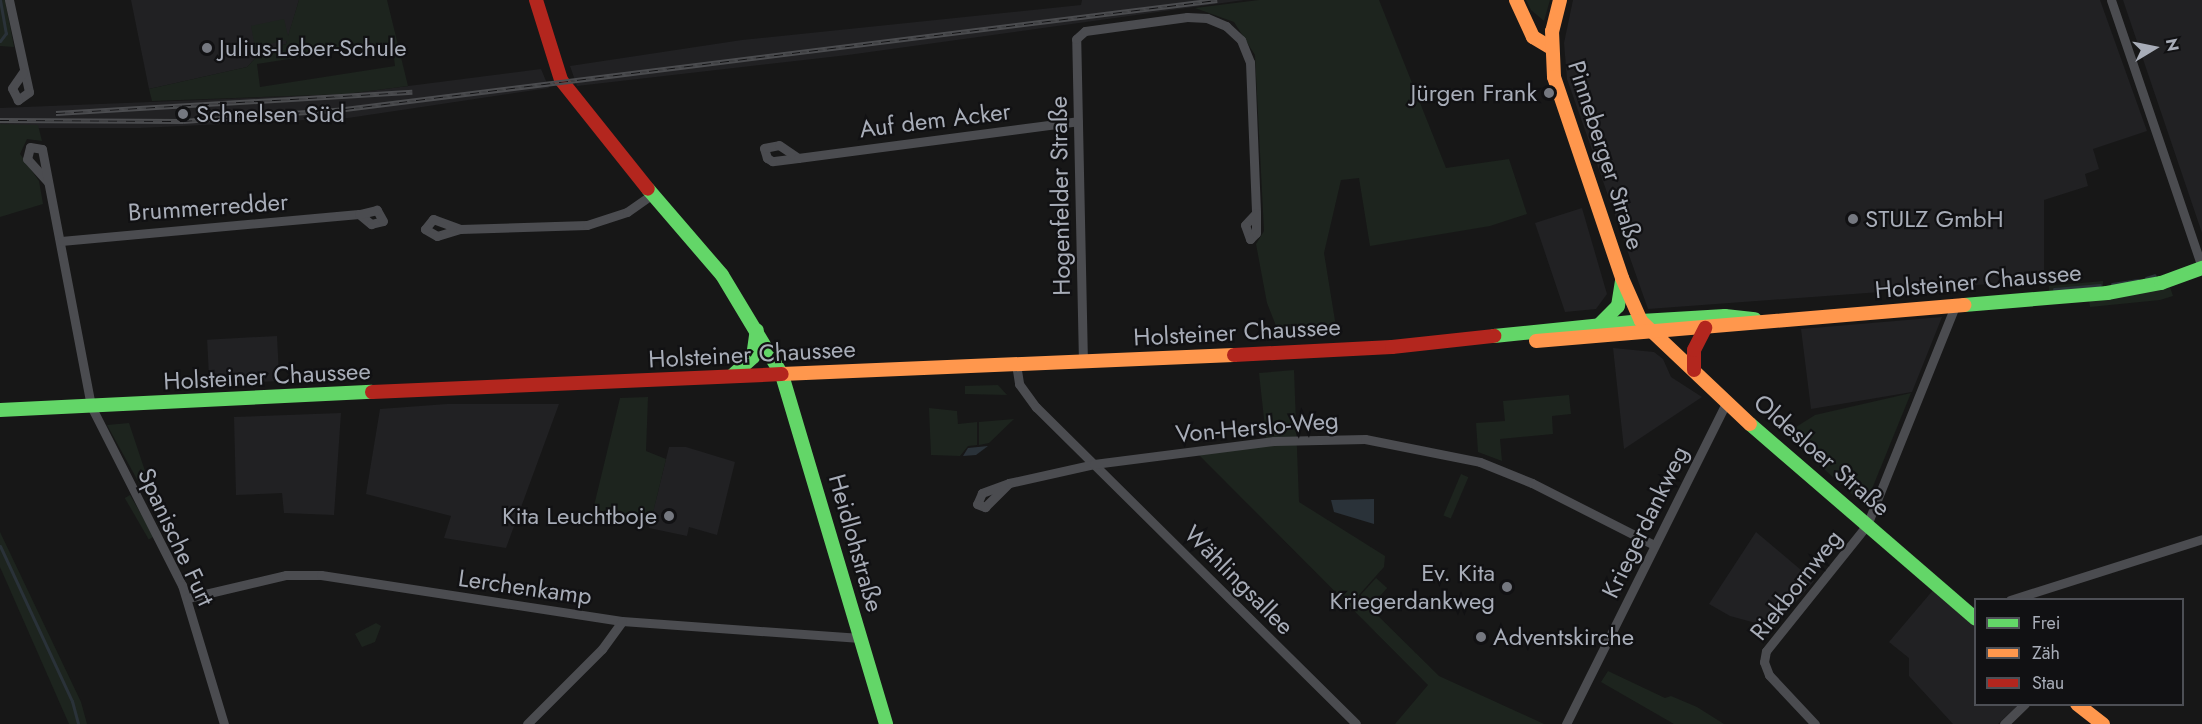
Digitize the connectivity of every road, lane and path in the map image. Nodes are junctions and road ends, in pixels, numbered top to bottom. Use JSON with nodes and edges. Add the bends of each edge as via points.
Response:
{"nodes":[{"id":1,"x":9,"y":0,"type":"edge"},
{"id":2,"x":536,"y":0,"type":"edge"},
{"id":3,"x":1516,"y":0,"type":"edge"},
{"id":4,"x":1560,"y":0,"type":"edge"},
{"id":5,"x":2111,"y":0,"type":"edge"},
{"id":6,"x":1524,"y":16,"type":"junction"},
{"id":7,"x":1552,"y":31,"type":"junction"},
{"id":8,"x":1551,"y":48,"type":"junction"},
{"id":9,"x":23,"y":72,"type":"dead end"},
{"id":10,"x":1078,"y":121,"type":"junction"},
{"id":11,"x":798,"y":158,"type":"dead end"},
{"id":12,"x":48,"y":182,"type":"dead end"},
{"id":13,"x":653,"y":194,"type":"junction"},
{"id":14,"x":1256,"y":213,"type":"dead end"},
{"id":15,"x":359,"y":214,"type":"dead end"},
{"id":16,"x":460,"y":229,"type":"dead end"},
{"id":17,"x":61,"y":241,"type":"junction"},
{"id":18,"x":2202,"y":268,"type":"edge"},
{"id":19,"x":1622,"y":278,"type":"junction"},
{"id":20,"x":1955,"y":306,"type":"junction"},
{"id":21,"x":1755,"y":319,"type":"junction"},
{"id":22,"x":1641,"y":321,"type":"junction"},
{"id":23,"x":1600,"y":324,"type":"junction"},
{"id":24,"x":1705,"y":328,"type":"junction"},
{"id":25,"x":757,"y":330,"type":"junction"},
{"id":26,"x":1654,"y":333,"type":"junction"},
{"id":27,"x":1506,"y":337,"type":"junction"},
{"id":28,"x":1083,"y":363,"type":"junction"},
{"id":29,"x":1016,"y":364,"type":"junction"},
{"id":30,"x":1694,"y":370,"type":"junction"},
{"id":31,"x":733,"y":375,"type":"junction"},
{"id":32,"x":782,"y":375,"type":"junction"},
{"id":33,"x":1727,"y":401,"type":"junction"},
{"id":34,"x":91,"y":406,"type":"junction"},
{"id":35,"x":0,"y":410,"type":"edge"},
{"id":36,"x":1094,"y":464,"type":"junction"},
{"id":37,"x":1009,"y":483,"type":"dead end"},
{"id":38,"x":1868,"y":525,"type":"junction"},
{"id":39,"x":2202,"y":539,"type":"edge"},
{"id":40,"x":1654,"y":545,"type":"junction"},
{"id":41,"x":188,"y":598,"type":"junction"},
{"id":42,"x":2016,"y":598,"type":"edge"},
{"id":43,"x":1973,"y":614,"type":"edge"},
{"id":44,"x":622,"y":621,"type":"junction"},
{"id":45,"x":860,"y":638,"type":"junction"},
{"id":46,"x":2024,"y":706,"type":"edge"},
{"id":47,"x":2078,"y":706,"type":"edge"},
{"id":48,"x":224,"y":724,"type":"edge"},
{"id":49,"x":527,"y":724,"type":"edge"},
{"id":50,"x":886,"y":724,"type":"edge"},
{"id":51,"x":1356,"y":724,"type":"edge"},
{"id":52,"x":1566,"y":724,"type":"edge"},
{"id":53,"x":1815,"y":724,"type":"edge"},
{"id":54,"x":2004,"y":724,"type":"edge"},
{"id":55,"x":2103,"y":724,"type":"edge"}],
"edges":[{"from":1,"to":9,"type":"street"},
{"from":2,"to":13,"type":"main road","name":"Heidlohstraße","via":[[558,75],[599,132]]},
{"from":3,"to":6,"type":"main road"},
{"from":4,"to":7,"type":"main road","name":"Pinneberger Straße"},
{"from":5,"to":18,"type":"street"},
{"from":6,"to":7,"type":"main road"},
{"from":6,"to":8,"type":"main road","via":[[1533,37]]},
{"from":7,"to":8,"type":"main road","name":"Pinneberger Straße"},
{"from":8,"to":19,"type":"main road","name":"Pinneberger Straße","via":[[1556,84]]},
{"from":10,"to":11,"type":"street","name":"Auf dem Acker"},
{"from":10,"to":14,"type":"street","name":"Hogenfelder Straße","via":[[1076,39],[1085,31],[1187,16],[1207,18],[1226,26],[1241,40],[1250,62]]},
{"from":10,"to":28,"type":"street","name":"Hogenfelder Straße"},
{"from":12,"to":17,"type":"street","name":"Spanische Furt"},
{"from":13,"to":16,"type":"street","via":[[627,212],[587,225]]},
{"from":13,"to":25,"type":"main road","name":"Heidlohstraße","via":[[722,275]]},
{"from":15,"to":17,"type":"street","name":"Brummerredder"},
{"from":17,"to":34,"type":"street","name":"Spanische Furt"},
{"from":18,"to":20,"type":"main road","name":"Holsteiner Chaussee","via":[[2161,283],[2118,291]]},
{"from":19,"to":22,"type":"main road","name":"Pinneberger Straße"},
{"from":19,"to":23,"type":"main road","via":[[1618,306]]},
{"from":20,"to":21,"type":"main road","name":"Holsteiner Chaussee"},
{"from":20,"to":38,"type":"street","name":"Riekbornweg"},
{"from":21,"to":22,"type":"main road","name":"Holsteiner Chaussee","via":[[1725,316]]},
{"from":21,"to":24,"type":"main road","name":"Holsteiner Chaussee"},
{"from":22,"to":23,"type":"main road","name":"Holsteiner Chaussee"},
{"from":22,"to":26,"type":"main road","name":"Oldesloer Straße"},
{"from":23,"to":27,"type":"main road","name":"Holsteiner Chaussee"},
{"from":24,"to":26,"type":"main road","name":"Holsteiner Chaussee"},
{"from":24,"to":30,"type":"main road","via":[[1694,350]]},
{"from":25,"to":31,"type":"main road","via":[[753,357]]},
{"from":25,"to":32,"type":"main road","name":"Heidlohstraße"},
{"from":26,"to":27,"type":"main road","name":"Holsteiner Chaussee","via":[[1534,341]]},
{"from":26,"to":30,"type":"main road","name":"Oldesloer Straße"},
{"from":27,"to":28,"type":"main road","name":"Holsteiner Chaussee"},
{"from":28,"to":29,"type":"main road","name":"Holsteiner Chaussee"},
{"from":29,"to":32,"type":"main road","name":"Holsteiner Chaussee"},
{"from":29,"to":36,"type":"street","name":"Wählingsallee","via":[[1019,384],[1036,407]]},
{"from":30,"to":33,"type":"main road","name":"Oldesloer Straße"},
{"from":31,"to":32,"type":"main road","name":"Holsteiner Chaussee"},
{"from":31,"to":34,"type":"main road","name":"Holsteiner Chaussee"},
{"from":32,"to":45,"type":"main road","name":"Heidlohstraße"},
{"from":33,"to":38,"type":"main road","name":"Oldesloer Straße"},
{"from":33,"to":40,"type":"street","name":"Kriegerdankweg"},
{"from":34,"to":35,"type":"main road","name":"Holsteiner Chaussee"},
{"from":34,"to":41,"type":"street","name":"Spanische Furt"},
{"from":36,"to":37,"type":"street"},
{"from":36,"to":40,"type":"street","name":"Von-Herslo-Weg","via":[[1308,438],[1401,443],[1456,455],[1522,479]]},
{"from":36,"to":51,"type":"street","name":"Wählingsallee"},
{"from":38,"to":43,"type":"main road","name":"Oldesloer Straße"},
{"from":38,"to":53,"type":"street","name":"Riekbornweg","via":[[1766,651],[1764,662],[1769,675]]},
{"from":39,"to":42,"type":"street"},
{"from":40,"to":52,"type":"street","name":"Kriegerdankweg"},
{"from":41,"to":44,"type":"street","name":"Lerchenkamp","via":[[286,575],[321,575]]},
{"from":41,"to":48,"type":"street","name":"Spanische Furt"},
{"from":44,"to":45,"type":"street","name":"Lerchenkamp"},
{"from":44,"to":49,"type":"street","via":[[603,649]]},
{"from":45,"to":50,"type":"main road","name":"Heidlohstraße"},
{"from":46,"to":54,"type":"street"},
{"from":47,"to":55,"type":"main road"}]}
